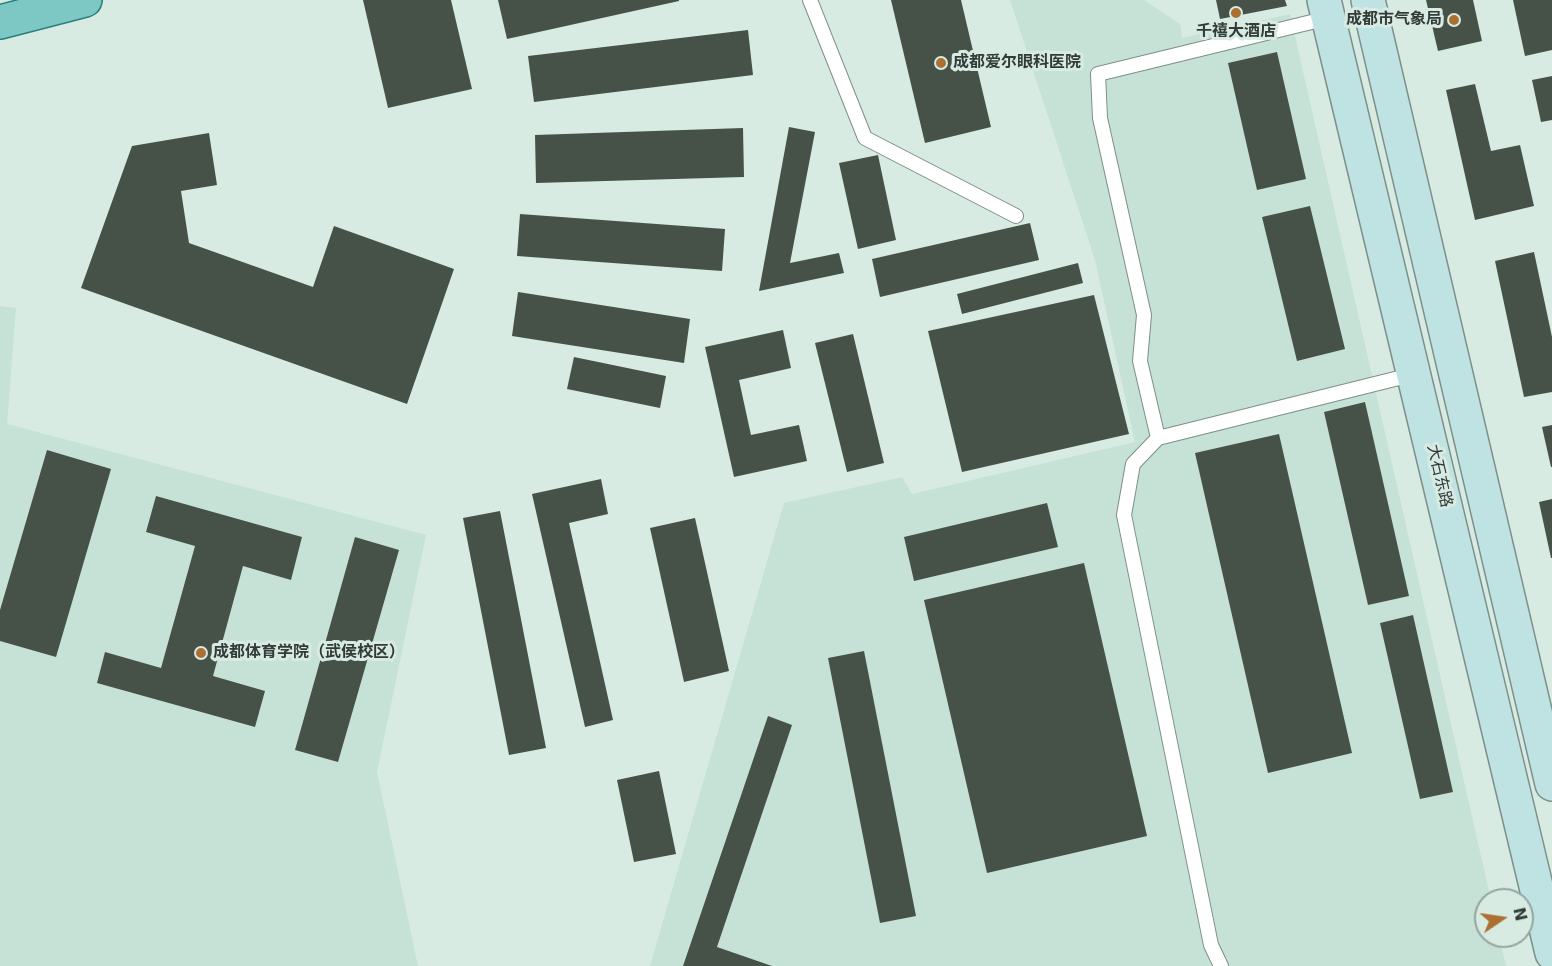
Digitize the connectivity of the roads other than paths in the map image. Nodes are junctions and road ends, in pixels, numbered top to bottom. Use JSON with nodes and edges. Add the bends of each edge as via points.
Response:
{"nodes":[{"id":1,"x":85,"y":0,"type":"edge"},
{"id":2,"x":810,"y":0,"type":"edge"},
{"id":3,"x":1368,"y":0,"type":"edge"},
{"id":4,"x":1326,"y":9,"type":"edge"},
{"id":5,"x":0,"y":22,"type":"edge"},
{"id":6,"x":1016,"y":216,"type":"dead end"},
{"id":7,"x":1414,"y":374,"type":"junction"},
{"id":8,"x":1158,"y":438,"type":"junction"},
{"id":9,"x":1552,"y":784,"type":"edge"},
{"id":10,"x":1552,"y":953,"type":"edge"},
{"id":11,"x":1221,"y":966,"type":"edge"}],
"edges":[{"from":1,"to":5,"type":"main road"},
{"from":2,"to":6,"type":"lane","via":[[865,138]]},
{"from":3,"to":9,"type":"main road"},
{"from":4,"to":7,"type":"main road","name":"大石东路"},
{"from":4,"to":8,"type":"lane","via":[[1098,74],[1100,118],[1144,315],[1140,361]]},
{"from":7,"to":8,"type":"lane"},
{"from":7,"to":10,"type":"main road","name":"大石东路"},
{"from":8,"to":11,"type":"lane","via":[[1133,464],[1124,515],[1211,945]]}]}
